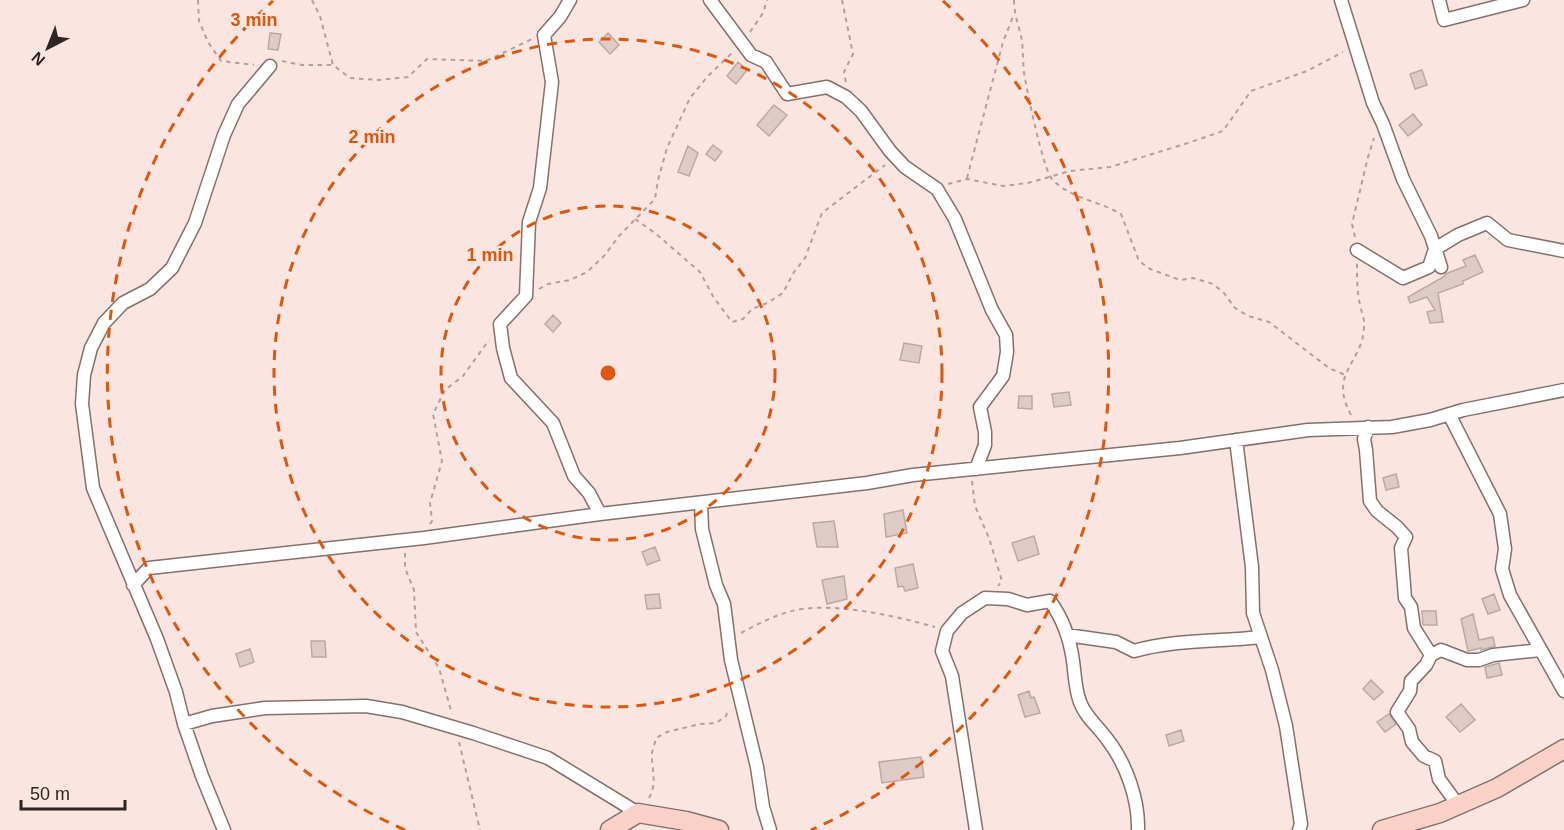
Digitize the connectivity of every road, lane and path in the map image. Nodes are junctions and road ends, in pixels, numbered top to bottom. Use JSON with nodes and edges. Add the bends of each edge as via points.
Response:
{"nodes":[{"id":1,"x":198,"y":0,"type":"edge"},
{"id":2,"x":312,"y":0,"type":"edge"},
{"id":3,"x":570,"y":0,"type":"edge"},
{"id":4,"x":710,"y":0,"type":"edge"},
{"id":5,"x":767,"y":0,"type":"edge"},
{"id":6,"x":842,"y":0,"type":"edge"},
{"id":7,"x":1014,"y":0,"type":"edge"},
{"id":8,"x":1341,"y":0,"type":"edge"},
{"id":9,"x":1439,"y":0,"type":"edge"},
{"id":10,"x":1523,"y":0,"type":"edge"},
{"id":11,"x":1015,"y":11,"type":"junction"},
{"id":12,"x":544,"y":35,"type":"junction"},
{"id":13,"x":743,"y":43,"type":"junction"},
{"id":14,"x":1355,"y":43,"type":"junction"},
{"id":15,"x":333,"y":65,"type":"junction"},
{"id":16,"x":270,"y":66,"type":"junction"},
{"id":17,"x":850,"y":100,"type":"junction"},
{"id":18,"x":1383,"y":124,"type":"junction"},
{"id":19,"x":896,"y":157,"type":"junction"},
{"id":20,"x":1050,"y":177,"type":"junction"},
{"id":21,"x":967,"y":179,"type":"junction"},
{"id":22,"x":937,"y":189,"type":"junction"},
{"id":23,"x":635,"y":219,"type":"junction"},
{"id":24,"x":1435,"y":249,"type":"junction"},
{"id":25,"x":1357,"y":250,"type":"junction"},
{"id":26,"x":1564,"y":251,"type":"edge"},
{"id":27,"x":1441,"y":267,"type":"dead end"},
{"id":28,"x":526,"y":296,"type":"junction"},
{"id":29,"x":501,"y":324,"type":"junction"},
{"id":30,"x":1345,"y":375,"type":"junction"},
{"id":31,"x":1564,"y":390,"type":"edge"},
{"id":32,"x":1449,"y":414,"type":"junction"},
{"id":33,"x":1363,"y":427,"type":"junction"},
{"id":34,"x":1236,"y":440,"type":"junction"},
{"id":35,"x":976,"y":469,"type":"junction"},
{"id":36,"x":701,"y":503,"type":"junction"},
{"id":37,"x":600,"y":514,"type":"junction"},
{"id":38,"x":424,"y":538,"type":"junction"},
{"id":39,"x":405,"y":540,"type":"junction"},
{"id":40,"x":133,"y":585,"type":"junction"},
{"id":41,"x":985,"y":598,"type":"junction"},
{"id":42,"x":947,"y":631,"type":"junction"},
{"id":43,"x":1067,"y":634,"type":"junction"},
{"id":44,"x":1261,"y":637,"type":"junction"},
{"id":45,"x":728,"y":641,"type":"junction"},
{"id":46,"x":1541,"y":650,"type":"junction"},
{"id":47,"x":1431,"y":655,"type":"junction"},
{"id":48,"x":739,"y":691,"type":"junction"},
{"id":49,"x":1564,"y":691,"type":"edge"},
{"id":50,"x":184,"y":724,"type":"junction"},
{"id":51,"x":456,"y":729,"type":"junction"},
{"id":52,"x":1564,"y":749,"type":"edge"},
{"id":53,"x":1458,"y":805,"type":"junction"},
{"id":54,"x":638,"y":813,"type":"junction"},
{"id":55,"x":224,"y":830,"type":"edge"},
{"id":56,"x":480,"y":830,"type":"edge"},
{"id":57,"x":610,"y":830,"type":"edge"},
{"id":58,"x":720,"y":830,"type":"edge"},
{"id":59,"x":770,"y":830,"type":"edge"},
{"id":60,"x":976,"y":830,"type":"edge"},
{"id":61,"x":1138,"y":830,"type":"edge"},
{"id":62,"x":1299,"y":830,"type":"edge"},
{"id":63,"x":1382,"y":830,"type":"edge"}],
"edges":[{"from":1,"to":16,"type":"path","via":[[199,21],[221,61]]},
{"from":2,"to":15,"type":"path"},
{"from":3,"to":12,"type":"street"},
{"from":4,"to":13,"type":"street"},
{"from":5,"to":13,"type":"path","via":[[764,14]]},
{"from":6,"to":17,"type":"path","via":[[853,54],[844,72]]},
{"from":7,"to":11,"type":"path"},
{"from":8,"to":14,"type":"street"},
{"from":9,"to":10,"type":"street","via":[[1444,20]]},
{"from":11,"to":20,"type":"path","via":[[1024,72]]},
{"from":11,"to":21,"type":"path","via":[[1003,42]]},
{"from":12,"to":15,"type":"path","via":[[486,61],[427,59],[408,77],[350,78]]},
{"from":12,"to":28,"type":"street","via":[[551,93],[540,188],[529,222]]},
{"from":13,"to":17,"type":"street","via":[[752,55],[766,62],[787,94],[827,87]]},
{"from":13,"to":23,"type":"path","via":[[690,98],[667,148],[656,199]]},
{"from":14,"to":18,"type":"street"},
{"from":14,"to":20,"type":"path","via":[[1307,71],[1251,91],[1223,131],[1110,167]]},
{"from":15,"to":16,"type":"path","via":[[277,60]]},
{"from":16,"to":40,"type":"street","via":[[238,104],[195,223],[172,268],[150,289],[123,303],[104,323],[91,348],[82,404],[93,488]]},
{"from":17,"to":19,"type":"street"},
{"from":18,"to":24,"type":"street"},
{"from":18,"to":25,"type":"path","via":[[1368,157],[1352,224]]},
{"from":19,"to":22,"type":"street"},
{"from":19,"to":23,"type":"path","via":[[822,213],[805,258],[783,293],[752,309],[742,320],[732,322],[700,272]]},
{"from":20,"to":21,"type":"path","via":[[1003,186]]},
{"from":20,"to":30,"type":"path","via":[[1062,188],[1121,214],[1139,261],[1150,269],[1180,280],[1193,278],[1213,284],[1235,308],[1269,322],[1329,368]]},
{"from":21,"to":22,"type":"path"},
{"from":22,"to":35,"type":"street","via":[[955,219],[1006,335],[1003,376],[980,407],[985,445]]},
{"from":23,"to":28,"type":"path","via":[[587,272],[548,284]]},
{"from":24,"to":25,"type":"street","via":[[1429,267],[1403,278]]},
{"from":24,"to":26,"type":"street","via":[[1487,223],[1508,240]]},
{"from":24,"to":27,"type":"street"},
{"from":25,"to":30,"type":"path","via":[[1364,331]]},
{"from":28,"to":29,"type":"street"},
{"from":29,"to":37,"type":"street","via":[[502,348],[511,378],[553,423],[574,476]]},
{"from":29,"to":38,"type":"path","via":[[463,376],[446,390],[433,414],[442,461],[430,503],[432,520]]},
{"from":30,"to":33,"type":"path","via":[[1345,404]]},
{"from":31,"to":32,"type":"street"},
{"from":32,"to":33,"type":"street","via":[[1392,427]]},
{"from":32,"to":46,"type":"street","via":[[1500,514],[1505,549],[1502,569],[1510,595]]},
{"from":33,"to":34,"type":"street"},
{"from":33,"to":47,"type":"street","via":[[1370,501],[1406,537],[1401,548],[1405,598],[1411,607],[1414,628]]},
{"from":34,"to":35,"type":"street"},
{"from":34,"to":44,"type":"street","via":[[1252,567],[1253,613]]},
{"from":35,"to":36,"type":"street"},
{"from":35,"to":41,"type":"path","via":[[973,495],[1002,581]]},
{"from":36,"to":37,"type":"street"},
{"from":36,"to":45,"type":"street","via":[[702,529],[724,604]]},
{"from":37,"to":38,"type":"street"},
{"from":38,"to":39,"type":"street"},
{"from":39,"to":40,"type":"street","via":[[149,567]]},
{"from":39,"to":51,"type":"path","via":[[405,568],[414,590],[416,632],[439,668]]},
{"from":40,"to":50,"type":"street","via":[[157,639]]},
{"from":41,"to":42,"type":"street","via":[[962,613]]},
{"from":41,"to":43,"type":"street","via":[[1027,605],[1050,601]]},
{"from":42,"to":45,"type":"path","via":[[890,616],[813,608],[758,623]]},
{"from":42,"to":60,"type":"street","via":[[942,651],[952,676]]},
{"from":43,"to":44,"type":"street","via":[[1116,642],[1134,651],[1183,641]]},
{"from":43,"to":61,"type":"street","via":[[1081,705],[1120,760],[1139,813]]},
{"from":44,"to":62,"type":"street","via":[[1286,726]]},
{"from":45,"to":48,"type":"street"},
{"from":46,"to":47,"type":"street","via":[[1479,660],[1467,660],[1441,650]]},
{"from":46,"to":49,"type":"street"},
{"from":47,"to":53,"type":"street","via":[[1411,681],[1410,691],[1396,712],[1409,729],[1412,742],[1424,756],[1435,761],[1439,779]]},
{"from":48,"to":54,"type":"path","via":[[726,716],[716,723],[667,732],[656,738],[652,753],[653,790]]},
{"from":48,"to":59,"type":"street"},
{"from":50,"to":51,"type":"street","via":[[265,708],[319,705],[402,712]]},
{"from":50,"to":55,"type":"street"},
{"from":51,"to":54,"type":"street","via":[[548,758]]},
{"from":51,"to":56,"type":"path"},
{"from":52,"to":53,"type":"street","via":[[1497,788]]},
{"from":53,"to":63,"type":"street"},
{"from":54,"to":57,"type":"street"},
{"from":54,"to":58,"type":"street"}]}
